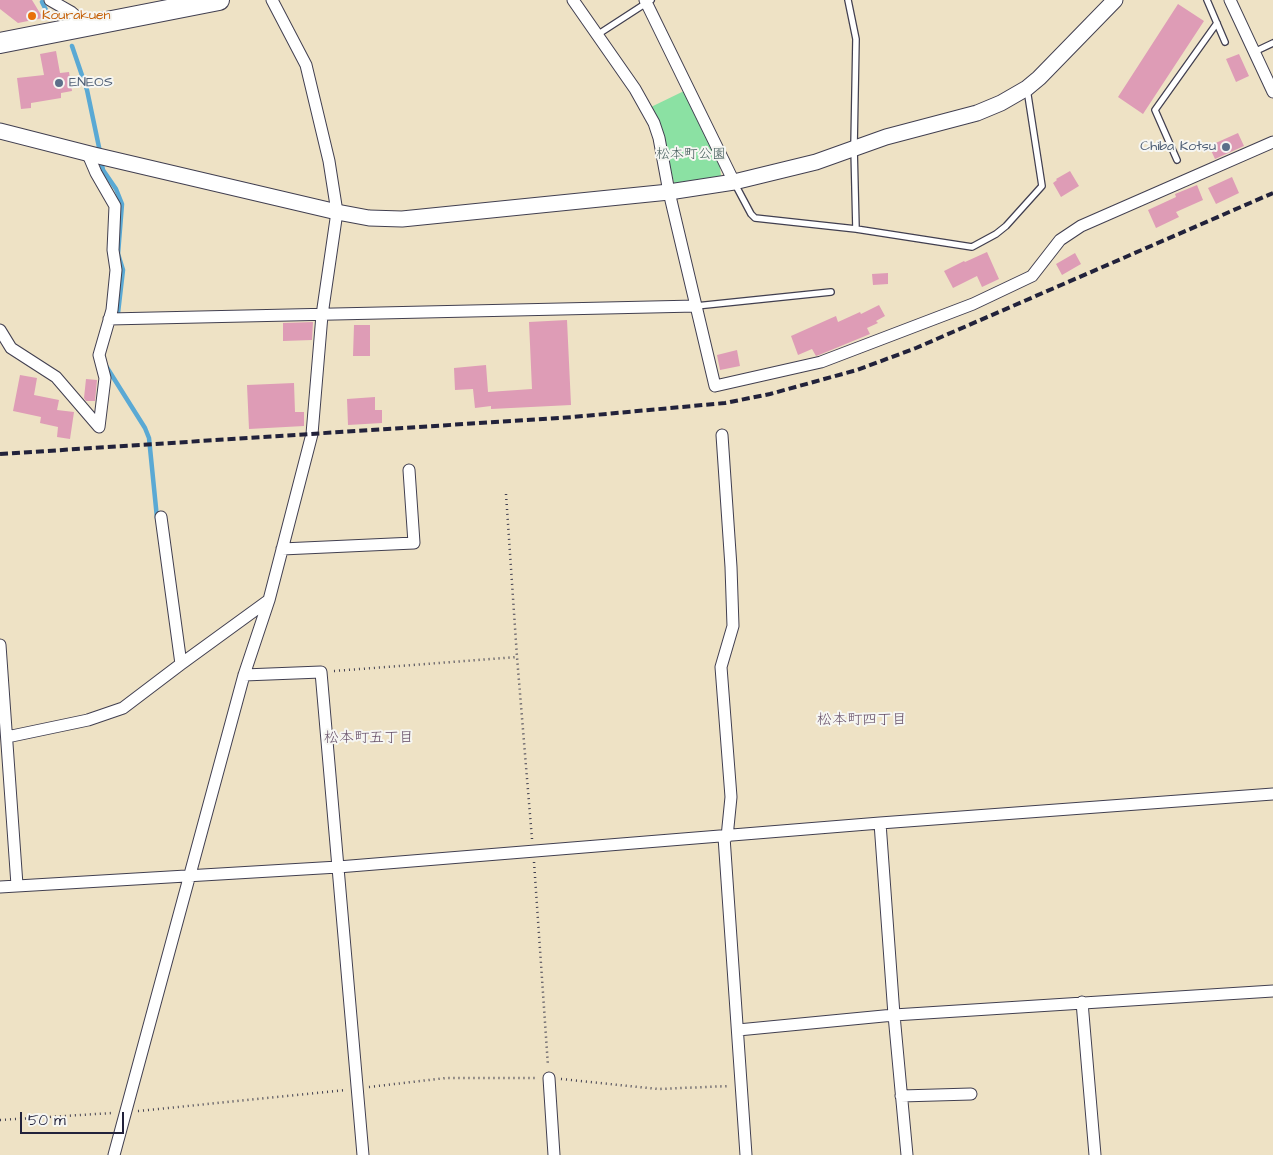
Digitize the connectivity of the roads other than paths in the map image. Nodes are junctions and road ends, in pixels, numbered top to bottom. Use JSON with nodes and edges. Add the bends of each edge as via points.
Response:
{"nodes":[{"id":1,"x":50,"y":0,"type":"edge"},
{"id":2,"x":219,"y":0,"type":"edge"},
{"id":3,"x":272,"y":0,"type":"edge"},
{"id":4,"x":573,"y":0,"type":"edge"},
{"id":5,"x":848,"y":0,"type":"edge"},
{"id":6,"x":1115,"y":0,"type":"edge"},
{"id":7,"x":1207,"y":0,"type":"edge"},
{"id":8,"x":1230,"y":0,"type":"edge"},
{"id":9,"x":648,"y":1,"type":"edge"},
{"id":10,"x":183,"y":3,"type":"edge"},
{"id":11,"x":1217,"y":24,"type":"junction"},
{"id":12,"x":86,"y":25,"type":"junction"},
{"id":13,"x":597,"y":35,"type":"junction"},
{"id":14,"x":0,"y":42,"type":"edge"},
{"id":15,"x":1225,"y":42,"type":"dead end"},
{"id":16,"x":1273,"y":43,"type":"edge"},
{"id":17,"x":1254,"y":52,"type":"junction"},
{"id":18,"x":1026,"y":88,"type":"junction"},
{"id":19,"x":1273,"y":92,"type":"edge"},
{"id":20,"x":0,"y":130,"type":"edge"},
{"id":21,"x":1273,"y":142,"type":"edge"},
{"id":22,"x":854,"y":147,"type":"junction"},
{"id":23,"x":96,"y":155,"type":"junction"},
{"id":24,"x":1177,"y":160,"type":"dead end"},
{"id":25,"x":734,"y":182,"type":"junction"},
{"id":26,"x":669,"y":192,"type":"junction"},
{"id":27,"x":337,"y":212,"type":"junction"},
{"id":28,"x":856,"y":229,"type":"junction"},
{"id":29,"x":831,"y":292,"type":"dead end"},
{"id":30,"x":696,"y":306,"type":"junction"},
{"id":31,"x":322,"y":315,"type":"junction"},
{"id":32,"x":110,"y":319,"type":"junction"},
{"id":33,"x":0,"y":330,"type":"edge"},
{"id":34,"x":722,"y":434,"type":"dead end"},
{"id":35,"x":409,"y":470,"type":"dead end"},
{"id":36,"x":161,"y":517,"type":"dead end"},
{"id":37,"x":282,"y":549,"type":"junction"},
{"id":38,"x":269,"y":600,"type":"junction"},
{"id":39,"x":0,"y":645,"type":"edge"},
{"id":40,"x":181,"y":664,"type":"junction"},
{"id":41,"x":244,"y":675,"type":"junction"},
{"id":42,"x":2,"y":688,"type":"edge"},
{"id":43,"x":7,"y":737,"type":"junction"},
{"id":44,"x":1273,"y":794,"type":"edge"},
{"id":45,"x":880,"y":824,"type":"junction"},
{"id":46,"x":725,"y":837,"type":"junction"},
{"id":47,"x":338,"y":867,"type":"junction"},
{"id":48,"x":191,"y":876,"type":"junction"},
{"id":49,"x":17,"y":885,"type":"junction"},
{"id":50,"x":0,"y":887,"type":"edge"},
{"id":51,"x":1273,"y":990,"type":"edge"},
{"id":52,"x":1082,"y":1002,"type":"junction"},
{"id":53,"x":894,"y":1015,"type":"junction"},
{"id":54,"x":738,"y":1030,"type":"junction"},
{"id":55,"x":549,"y":1078,"type":"road end"},
{"id":56,"x":971,"y":1094,"type":"dead end"},
{"id":57,"x":902,"y":1096,"type":"junction"},
{"id":58,"x":114,"y":1155,"type":"edge"},
{"id":59,"x":363,"y":1155,"type":"edge"},
{"id":60,"x":554,"y":1155,"type":"edge"},
{"id":61,"x":746,"y":1155,"type":"edge"},
{"id":62,"x":906,"y":1155,"type":"edge"},
{"id":63,"x":1095,"y":1155,"type":"edge"}],
"edges":[{"from":1,"to":12,"type":"street"},
{"from":2,"to":10,"type":"highway"},
{"from":3,"to":27,"type":"street","via":[[306,65],[330,161]]},
{"from":4,"to":13,"type":"street"},
{"from":5,"to":22,"type":"lane","via":[[856,39]]},
{"from":6,"to":18,"type":"street"},
{"from":7,"to":11,"type":"lane"},
{"from":8,"to":17,"type":"street"},
{"from":9,"to":13,"type":"lane"},
{"from":9,"to":25,"type":"street"},
{"from":10,"to":12,"type":"highway"},
{"from":11,"to":15,"type":"lane"},
{"from":11,"to":24,"type":"lane","via":[[1155,110]]},
{"from":12,"to":14,"type":"highway"},
{"from":13,"to":26,"type":"street","via":[[651,116],[659,138]]},
{"from":16,"to":17,"type":"lane"},
{"from":17,"to":19,"type":"street"},
{"from":18,"to":22,"type":"street","via":[[977,114]]},
{"from":18,"to":28,"type":"lane","via":[[1042,186],[996,234],[972,247]]},
{"from":20,"to":23,"type":"street"},
{"from":21,"to":30,"type":"street","via":[[1081,226],[1060,240],[1032,276],[973,304],[821,362],[715,386]]},
{"from":22,"to":25,"type":"street","via":[[816,162]]},
{"from":22,"to":28,"type":"lane"},
{"from":23,"to":27,"type":"street"},
{"from":23,"to":32,"type":"street","via":[[96,173],[115,206],[116,270]]},
{"from":25,"to":26,"type":"street"},
{"from":25,"to":28,"type":"lane","via":[[755,218]]},
{"from":26,"to":27,"type":"street","via":[[402,219],[369,218]]},
{"from":26,"to":30,"type":"street"},
{"from":27,"to":31,"type":"street"},
{"from":29,"to":30,"type":"lane"},
{"from":30,"to":31,"type":"street"},
{"from":31,"to":32,"type":"street"},
{"from":31,"to":37,"type":"street","via":[[312,434]]},
{"from":32,"to":33,"type":"street","via":[[99,356],[105,378],[99,427],[56,377],[11,348]]},
{"from":34,"to":46,"type":"street","via":[[733,626],[721,668],[731,797]]},
{"from":35,"to":37,"type":"street","via":[[414,543]]},
{"from":36,"to":40,"type":"street"},
{"from":37,"to":38,"type":"street"},
{"from":38,"to":40,"type":"street"},
{"from":38,"to":41,"type":"street"},
{"from":39,"to":42,"type":"street"},
{"from":40,"to":43,"type":"street","via":[[123,708],[88,720]]},
{"from":41,"to":47,"type":"street","via":[[321,672]]},
{"from":41,"to":48,"type":"street"},
{"from":42,"to":43,"type":"street"},
{"from":43,"to":49,"type":"street"},
{"from":44,"to":45,"type":"street"},
{"from":45,"to":46,"type":"street"},
{"from":45,"to":53,"type":"street"},
{"from":46,"to":47,"type":"street"},
{"from":46,"to":54,"type":"street"},
{"from":47,"to":48,"type":"street"},
{"from":47,"to":59,"type":"street"},
{"from":48,"to":49,"type":"street"},
{"from":48,"to":58,"type":"street"},
{"from":49,"to":50,"type":"street"},
{"from":51,"to":52,"type":"street"},
{"from":52,"to":53,"type":"street"},
{"from":52,"to":63,"type":"street"},
{"from":53,"to":54,"type":"street"},
{"from":53,"to":57,"type":"street"},
{"from":54,"to":61,"type":"street"},
{"from":55,"to":60,"type":"street"},
{"from":56,"to":57,"type":"street"},
{"from":57,"to":62,"type":"street"}]}
